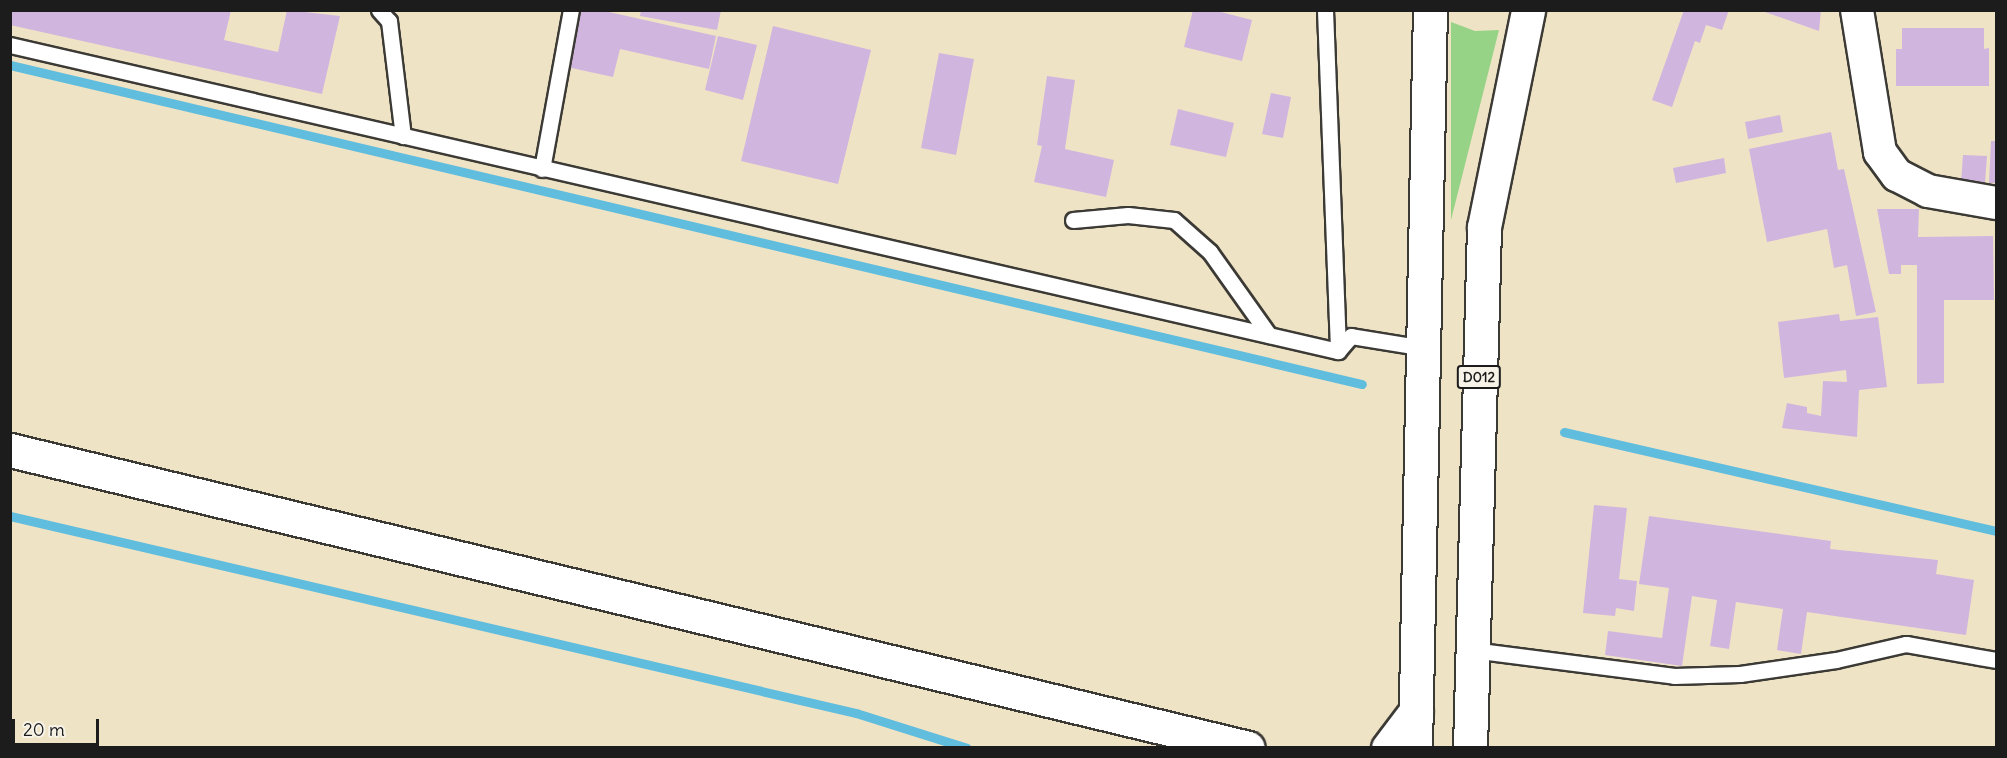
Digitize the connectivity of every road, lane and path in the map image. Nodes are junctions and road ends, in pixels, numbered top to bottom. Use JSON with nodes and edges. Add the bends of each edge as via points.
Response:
{"nodes":[{"id":1,"x":379,"y":10,"type":"edge"},
{"id":2,"x":571,"y":10,"type":"edge"},
{"id":3,"x":1325,"y":10,"type":"edge"},
{"id":4,"x":1430,"y":10,"type":"edge"},
{"id":5,"x":1527,"y":10,"type":"edge"},
{"id":6,"x":1857,"y":10,"type":"edge"},
{"id":7,"x":10,"y":45,"type":"edge"},
{"id":8,"x":404,"y":136,"type":"junction"},
{"id":9,"x":542,"y":170,"type":"junction"},
{"id":10,"x":1996,"y":203,"type":"edge"},
{"id":11,"x":1073,"y":220,"type":"dead end"},
{"id":12,"x":1269,"y":335,"type":"junction"},
{"id":13,"x":1425,"y":348,"type":"junction"},
{"id":14,"x":1338,"y":351,"type":"junction"},
{"id":15,"x":10,"y":450,"type":"edge"},
{"id":16,"x":1472,"y":650,"type":"junction"},
{"id":17,"x":1996,"y":660,"type":"edge"},
{"id":18,"x":1416,"y":711,"type":"junction"},
{"id":19,"x":1248,"y":747,"type":"edge"},
{"id":20,"x":1388,"y":747,"type":"edge"},
{"id":21,"x":1415,"y":747,"type":"edge"},
{"id":22,"x":1470,"y":747,"type":"edge"}],
"edges":[{"from":1,"to":8,"type":"lane","via":[[389,21]]},
{"from":2,"to":9,"type":"lane"},
{"from":3,"to":14,"type":"lane"},
{"from":4,"to":13,"type":"main road"},
{"from":5,"to":16,"type":"main road","number":"D012","via":[[1484,227]]},
{"from":6,"to":10,"type":"street","via":[[1880,152],[1897,175],[1928,191]]},
{"from":7,"to":8,"type":"lane"},
{"from":8,"to":9,"type":"lane"},
{"from":9,"to":12,"type":"lane"},
{"from":11,"to":12,"type":"lane","via":[[1128,214],[1174,220],[1210,252]]},
{"from":12,"to":14,"type":"lane"},
{"from":13,"to":14,"type":"lane","via":[[1351,336]]},
{"from":13,"to":18,"type":"main road"},
{"from":15,"to":19,"type":"main road"},
{"from":16,"to":17,"type":"lane","via":[[1674,676],[1740,674],[1836,660],[1906,644]]},
{"from":16,"to":22,"type":"main road","number":"D012"},
{"from":18,"to":20,"type":"main road"},
{"from":18,"to":21,"type":"main road"}]}
